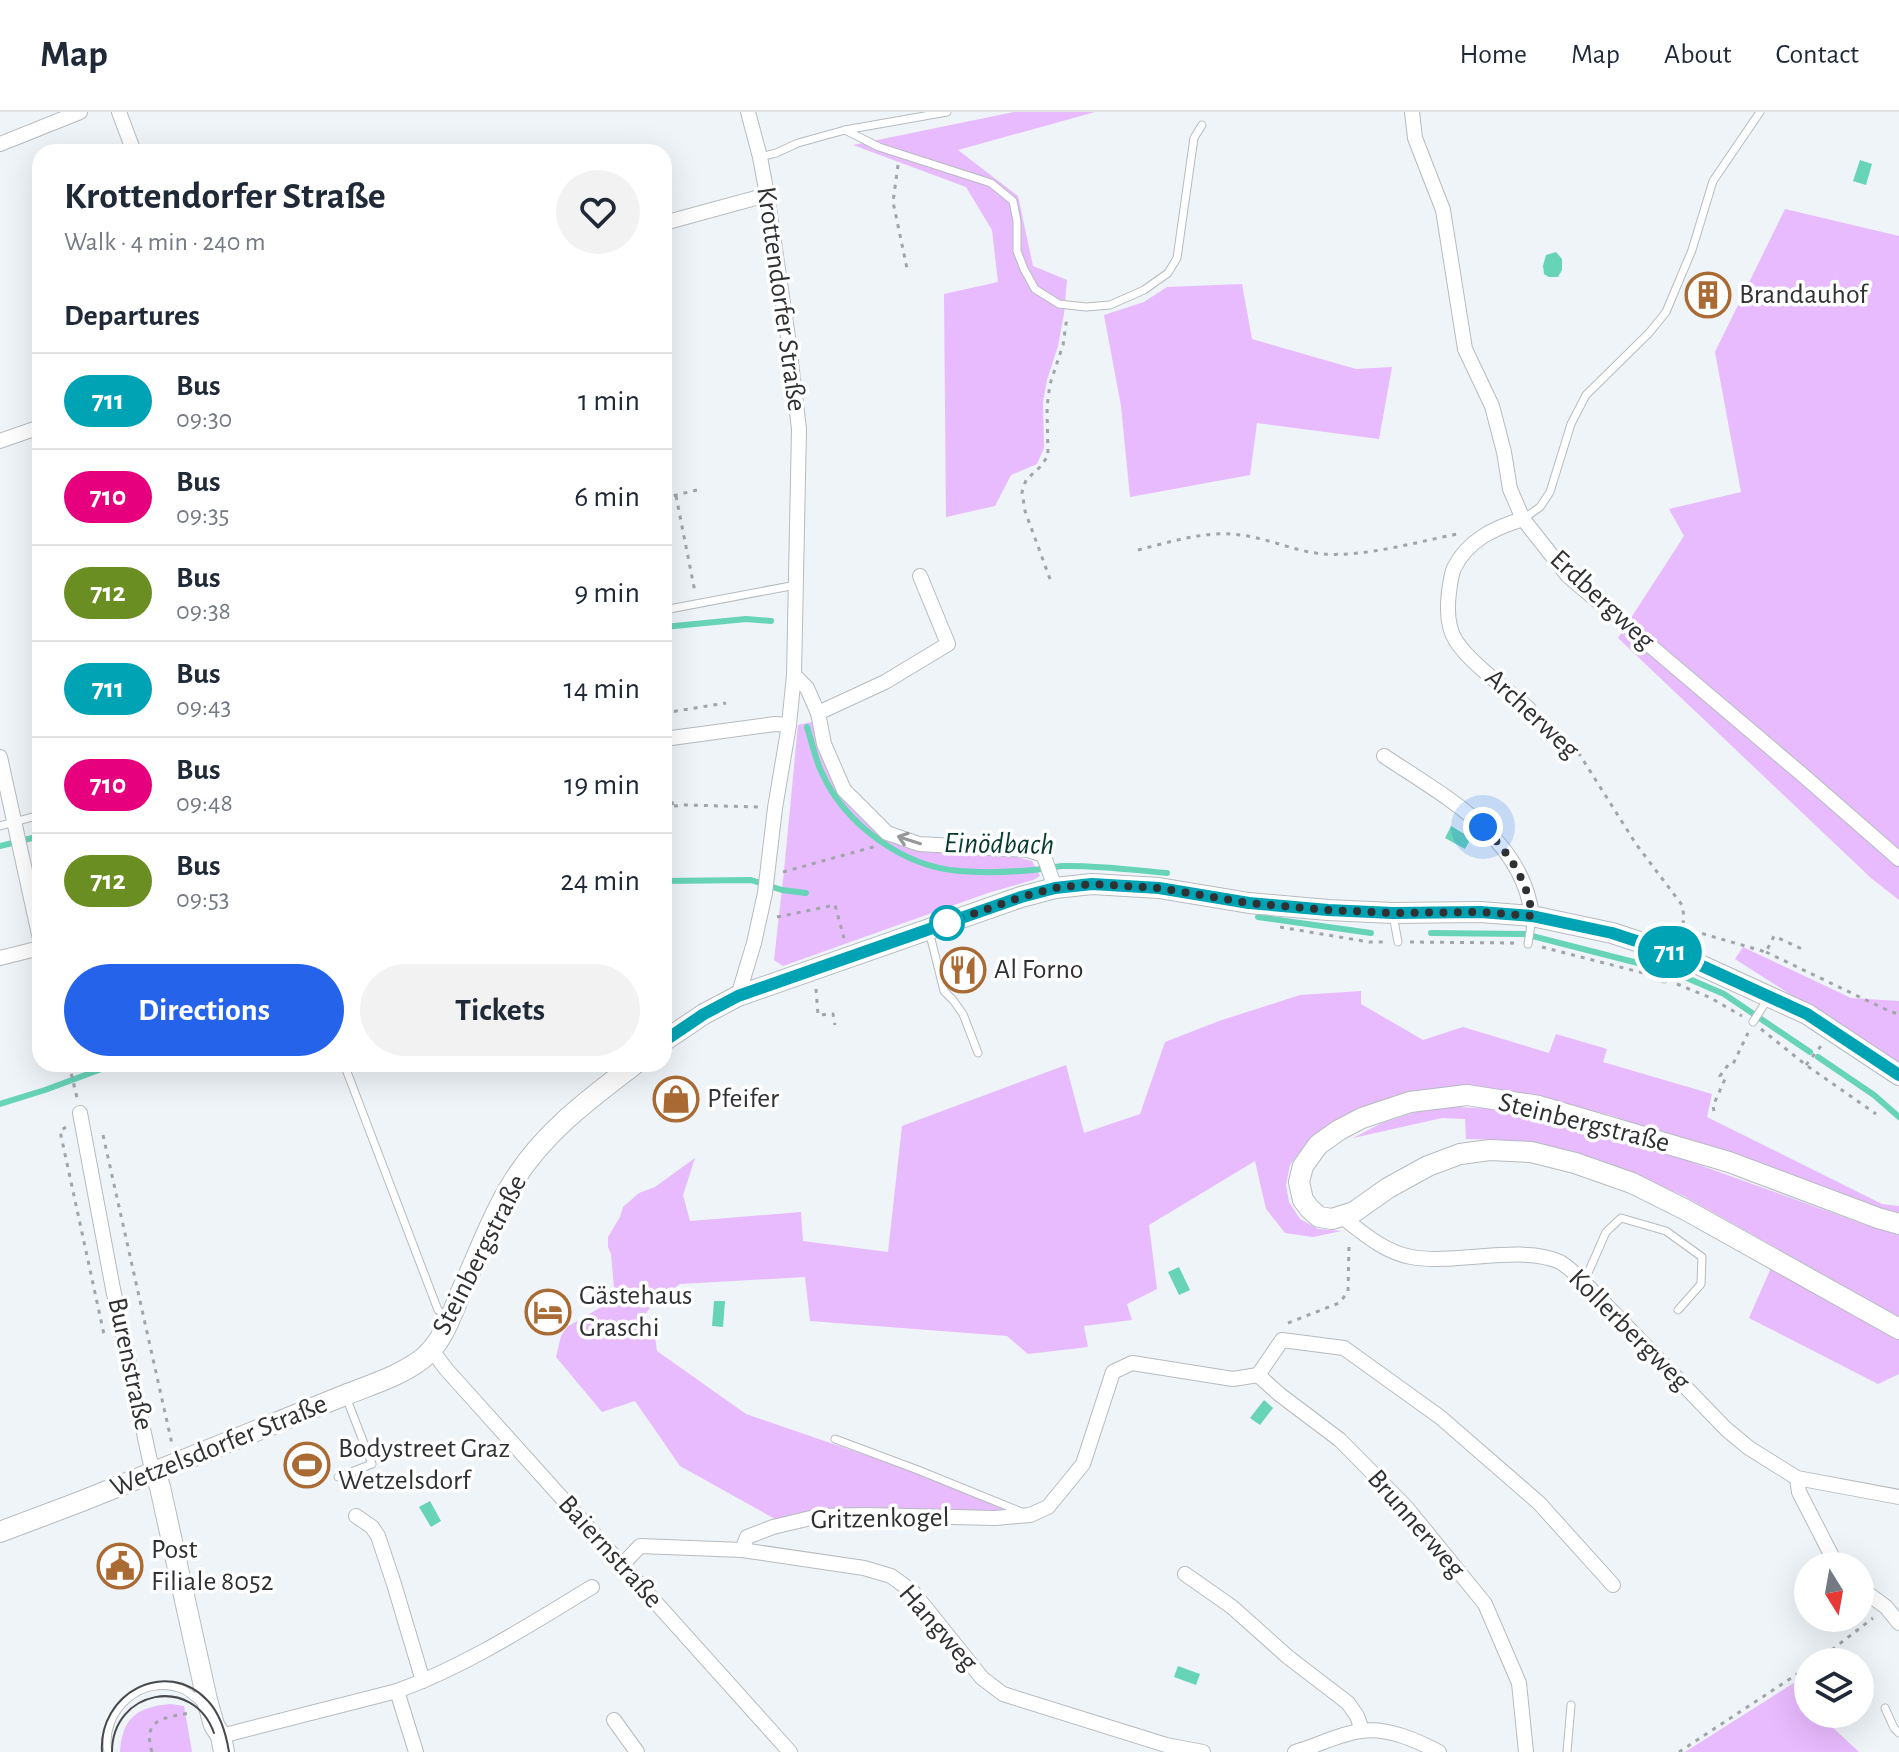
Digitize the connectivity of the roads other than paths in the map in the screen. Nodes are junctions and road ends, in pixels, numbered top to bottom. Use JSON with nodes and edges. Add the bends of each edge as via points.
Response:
{"nodes":[{"id":1,"x":80,"y":112,"type":"edge"},
{"id":2,"x":119,"y":112,"type":"edge"},
{"id":3,"x":748,"y":112,"type":"edge"},
{"id":4,"x":947,"y":112,"type":"edge"},
{"id":5,"x":1412,"y":112,"type":"edge"},
{"id":6,"x":1760,"y":112,"type":"edge"},
{"id":7,"x":1202,"y":125,"type":"dead end"},
{"id":8,"x":845,"y":130,"type":"junction"},
{"id":9,"x":0,"y":144,"type":"edge"},
{"id":10,"x":131,"y":144,"type":"edge"},
{"id":11,"x":760,"y":157,"type":"junction"},
{"id":12,"x":767,"y":195,"type":"junction"},
{"id":13,"x":672,"y":221,"type":"edge"},
{"id":14,"x":32,"y":430,"type":"edge"},
{"id":15,"x":0,"y":441,"type":"edge"},
{"id":16,"x":1523,"y":519,"type":"junction"},
{"id":17,"x":920,"y":576,"type":"dead end"},
{"id":18,"x":796,"y":585,"type":"junction"},
{"id":19,"x":672,"y":609,"type":"edge"},
{"id":20,"x":794,"y":675,"type":"junction"},
{"id":21,"x":1529,"y":709,"type":"road end"},
{"id":22,"x":818,"y":713,"type":"junction"},
{"id":23,"x":789,"y":725,"type":"junction"},
{"id":24,"x":672,"y":738,"type":"edge"},
{"id":25,"x":1384,"y":756,"type":"dead end"},
{"id":26,"x":0,"y":757,"type":"edge"},
{"id":27,"x":32,"y":818,"type":"edge"},
{"id":28,"x":10,"y":826,"type":"edge"},
{"id":29,"x":1899,"y":859,"type":"edge"},
{"id":30,"x":1054,"y":883,"type":"junction"},
{"id":31,"x":32,"y":902,"type":"edge"},
{"id":32,"x":1393,"y":913,"type":"junction"},
{"id":33,"x":1531,"y":922,"type":"junction"},
{"id":34,"x":929,"y":929,"type":"junction"},
{"id":35,"x":1398,"y":942,"type":"road end"},
{"id":36,"x":1528,"y":942,"type":"road end"},
{"id":37,"x":32,"y":950,"type":"edge"},
{"id":38,"x":0,"y":958,"type":"edge"},
{"id":39,"x":1673,"y":960,"type":"junction"},
{"id":40,"x":1665,"y":977,"type":"road end"},
{"id":41,"x":738,"y":996,"type":"junction"},
{"id":42,"x":1765,"y":1004,"type":"junction"},
{"id":43,"x":1753,"y":1021,"type":"road end"},
{"id":44,"x":672,"y":1036,"type":"edge"},
{"id":45,"x":978,"y":1053,"type":"dead end"},
{"id":46,"x":347,"y":1072,"type":"edge"},
{"id":47,"x":625,"y":1072,"type":"edge"},
{"id":48,"x":1899,"y":1075,"type":"edge"},
{"id":49,"x":80,"y":1113,"type":"road end"},
{"id":50,"x":1348,"y":1222,"type":"junction"},
{"id":51,"x":1899,"y":1224,"type":"edge"},
{"id":52,"x":1584,"y":1282,"type":"junction"},
{"id":53,"x":1678,"y":1310,"type":"dead end"},
{"id":54,"x":450,"y":1318,"type":"junction"},
{"id":55,"x":1899,"y":1329,"type":"edge"},
{"id":56,"x":431,"y":1349,"type":"junction"},
{"id":57,"x":1258,"y":1375,"type":"junction"},
{"id":58,"x":345,"y":1395,"type":"junction"},
{"id":59,"x":835,"y":1439,"type":"dead end"},
{"id":60,"x":155,"y":1472,"type":"junction"},
{"id":61,"x":338,"y":1477,"type":"dead end"},
{"id":62,"x":1797,"y":1478,"type":"junction"},
{"id":63,"x":1899,"y":1497,"type":"edge"},
{"id":64,"x":1030,"y":1515,"type":"junction"},
{"id":65,"x":356,"y":1516,"type":"dead end"},
{"id":66,"x":0,"y":1532,"type":"edge"},
{"id":67,"x":742,"y":1550,"type":"junction"},
{"id":68,"x":1830,"y":1552,"type":"edge"},
{"id":69,"x":622,"y":1565,"type":"junction"},
{"id":70,"x":1185,"y":1574,"type":"dead end"},
{"id":71,"x":1613,"y":1585,"type":"dead end"},
{"id":72,"x":592,"y":1587,"type":"dead end"},
{"id":73,"x":1874,"y":1598,"type":"edge"},
{"id":74,"x":1899,"y":1623,"type":"edge"},
{"id":75,"x":423,"y":1681,"type":"junction"},
{"id":76,"x":397,"y":1691,"type":"junction"},
{"id":77,"x":1571,"y":1705,"type":"dead end"},
{"id":78,"x":1885,"y":1708,"type":"dead end"},
{"id":79,"x":211,"y":1712,"type":"junction"},
{"id":80,"x":614,"y":1720,"type":"dead end"},
{"id":81,"x":1362,"y":1730,"type":"junction"},
{"id":82,"x":1899,"y":1733,"type":"edge"},
{"id":83,"x":222,"y":1744,"type":"edge"},
{"id":84,"x":108,"y":1752,"type":"edge"},
{"id":85,"x":416,"y":1752,"type":"edge"},
{"id":86,"x":637,"y":1752,"type":"edge"},
{"id":87,"x":790,"y":1752,"type":"edge"},
{"id":88,"x":1203,"y":1752,"type":"edge"},
{"id":89,"x":1295,"y":1752,"type":"edge"},
{"id":90,"x":1439,"y":1752,"type":"edge"},
{"id":91,"x":1526,"y":1752,"type":"edge"},
{"id":92,"x":1567,"y":1752,"type":"edge"}],
"edges":[{"from":1,"to":9,"type":"street"},
{"from":2,"to":10,"type":"street"},
{"from":3,"to":11,"type":"street","name":"Krottendorfer Straße"},
{"from":4,"to":8,"type":"lane","name":"Krottendorfer Straße"},
{"from":5,"to":16,"type":"street","name":"Erdbergweg","via":[[1415,138],[1443,210],[1465,349],[1492,406],[1510,489]]},
{"from":6,"to":16,"type":"lane","via":[[1713,181],[1666,312],[1586,395],[1550,492]]},
{"from":7,"to":8,"type":"lane","via":[[1194,138],[1177,258],[1168,273],[1110,305],[1086,307],[1059,304],[1035,289],[1017,251],[1013,201],[991,183],[879,147]]},
{"from":8,"to":11,"type":"lane","name":"Krottendorfer Straße"},
{"from":11,"to":12,"type":"street","name":"Krottendorfer Straße"},
{"from":12,"to":13,"type":"street"},
{"from":12,"to":18,"type":"street","name":"Krottendorfer Straße","via":[[799,429]]},
{"from":14,"to":15,"type":"street"},
{"from":16,"to":21,"type":"street","name":"Archerweg","via":[[1496,527],[1469,546],[1453,570],[1448,602],[1455,639]]},
{"from":16,"to":29,"type":"street","name":"Erdbergweg","via":[[1568,576]]},
{"from":17,"to":22,"type":"street","via":[[948,644],[885,682]]},
{"from":18,"to":19,"type":"lane"},
{"from":18,"to":20,"type":"street","name":"Krottendorfer Straße"},
{"from":20,"to":22,"type":"street","via":[[807,688]]},
{"from":20,"to":23,"type":"street","name":"Krottendorfer Straße"},
{"from":30,"to":22,"type":"street","one_way":true,"via":[[1043,857],[1028,850],[919,844],[887,833],[844,790],[824,744]]},
{"from":23,"to":24,"type":"street"},
{"from":23,"to":41,"type":"street","name":"Krottendorfer Straße","via":[[765,893]]},
{"from":25,"to":33,"type":"street","via":[[1464,809],[1501,845],[1525,882]]},
{"from":26,"to":28,"type":"street"},
{"from":27,"to":28,"type":"lane"},
{"from":28,"to":31,"type":"street"},
{"from":30,"to":32,"type":"main road","via":[[1159,888],[1249,903]]},
{"from":30,"to":34,"type":"main road"},
{"from":32,"to":33,"type":"main road","via":[[1480,912]]},
{"from":32,"to":35,"type":"lane"},
{"from":33,"to":36,"type":"lane"},
{"from":33,"to":39,"type":"main road","via":[[1612,933]]},
{"from":34,"to":41,"type":"main road"},
{"from":34,"to":45,"type":"lane","via":[[944,991],[963,1014]]},
{"from":37,"to":38,"type":"street"},
{"from":39,"to":40,"type":"lane"},
{"from":39,"to":42,"type":"main road"},
{"from":41,"to":44,"type":"main road"},
{"from":42,"to":43,"type":"lane"},
{"from":42,"to":48,"type":"main road","via":[[1807,1014]]},
{"from":46,"to":54,"type":"lane","via":[[438,1310]]},
{"from":47,"to":54,"type":"main road","name":"Steinbergstraße","via":[[570,1116],[527,1162]]},
{"from":49,"to":60,"type":"street","name":"Burenstraße"},
{"from":50,"to":51,"type":"main road","name":"Steinbergstraße","via":[[1319,1217],[1303,1200],[1303,1166],[1318,1145],[1362,1118],[1410,1102],[1467,1095],[1539,1106],[1729,1162]]},
{"from":50,"to":52,"type":"street","name":"Kollerbergweg","via":[[1408,1257],[1538,1256],[1561,1263]]},
{"from":50,"to":55,"type":"main road","name":"Steinbergstraße","via":[[1388,1188],[1428,1166],[1460,1154],[1531,1152],[1632,1183]]},
{"from":52,"to":53,"type":"lane","via":[[1606,1232],[1621,1218],[1666,1231],[1702,1257],[1701,1284]]},
{"from":52,"to":62,"type":"street","name":"Kollerbergweg","via":[[1726,1429]]},
{"from":54,"to":56,"type":"main road","name":"Steinbergstraße"},
{"from":56,"to":58,"type":"main road","name":"Wetzelsdorfer Straße","via":[[407,1368]]},
{"from":56,"to":69,"type":"street","name":"Baiernstraße"},
{"from":57,"to":64,"type":"street","via":[[1233,1379],[1132,1363],[1113,1372],[1083,1464],[1048,1507]]},
{"from":57,"to":71,"type":"street","via":[[1282,1340],[1344,1348],[1440,1417],[1539,1503]]},
{"from":57,"to":91,"type":"street","name":"Brunnerweg","via":[[1340,1440],[1407,1508],[1485,1604],[1519,1683]]},
{"from":58,"to":60,"type":"main road","name":"Wetzelsdorfer Straße"},
{"from":58,"to":61,"type":"lane","via":[[372,1464]]},
{"from":59,"to":64,"type":"lane","name":"Gritzenkogel"},
{"from":60,"to":66,"type":"main road","name":"Wetzelsdorfer Straße"},
{"from":60,"to":79,"type":"main road","name":"Burenstraße"},
{"from":62,"to":63,"type":"street","name":"Kollerbergweg"},
{"from":62,"to":68,"type":"street"},
{"from":64,"to":67,"type":"street","name":"Gritzenkogel","via":[[819,1516],[747,1537]]},
{"from":65,"to":75,"type":"street","via":[[378,1536]]},
{"from":67,"to":69,"type":"street","name":"Hangweg","via":[[640,1546]]},
{"from":67,"to":88,"type":"street","name":"Hangweg","via":[[891,1576],[913,1592],[982,1678],[1003,1694]]},
{"from":69,"to":87,"type":"street","name":"Baiernstraße"},
{"from":70,"to":81,"type":"street","via":[[1348,1703]]},
{"from":72,"to":75,"type":"street"},
{"from":73,"to":74,"type":"street"},
{"from":75,"to":76,"type":"street"},
{"from":76,"to":83,"type":"street"},
{"from":76,"to":85,"type":"street"},
{"from":77,"to":92,"type":"lane"},
{"from":78,"to":82,"type":"lane"},
{"from":79,"to":83,"type":"main road","name":"Burenstraße"},
{"from":79,"to":84,"type":"lane","via":[[180,1688],[142,1690],[115,1712],[106,1739]]},
{"from":80,"to":86,"type":"street"},
{"from":81,"to":89,"type":"street"},
{"from":81,"to":90,"type":"street","via":[[1389,1732]]}]}
